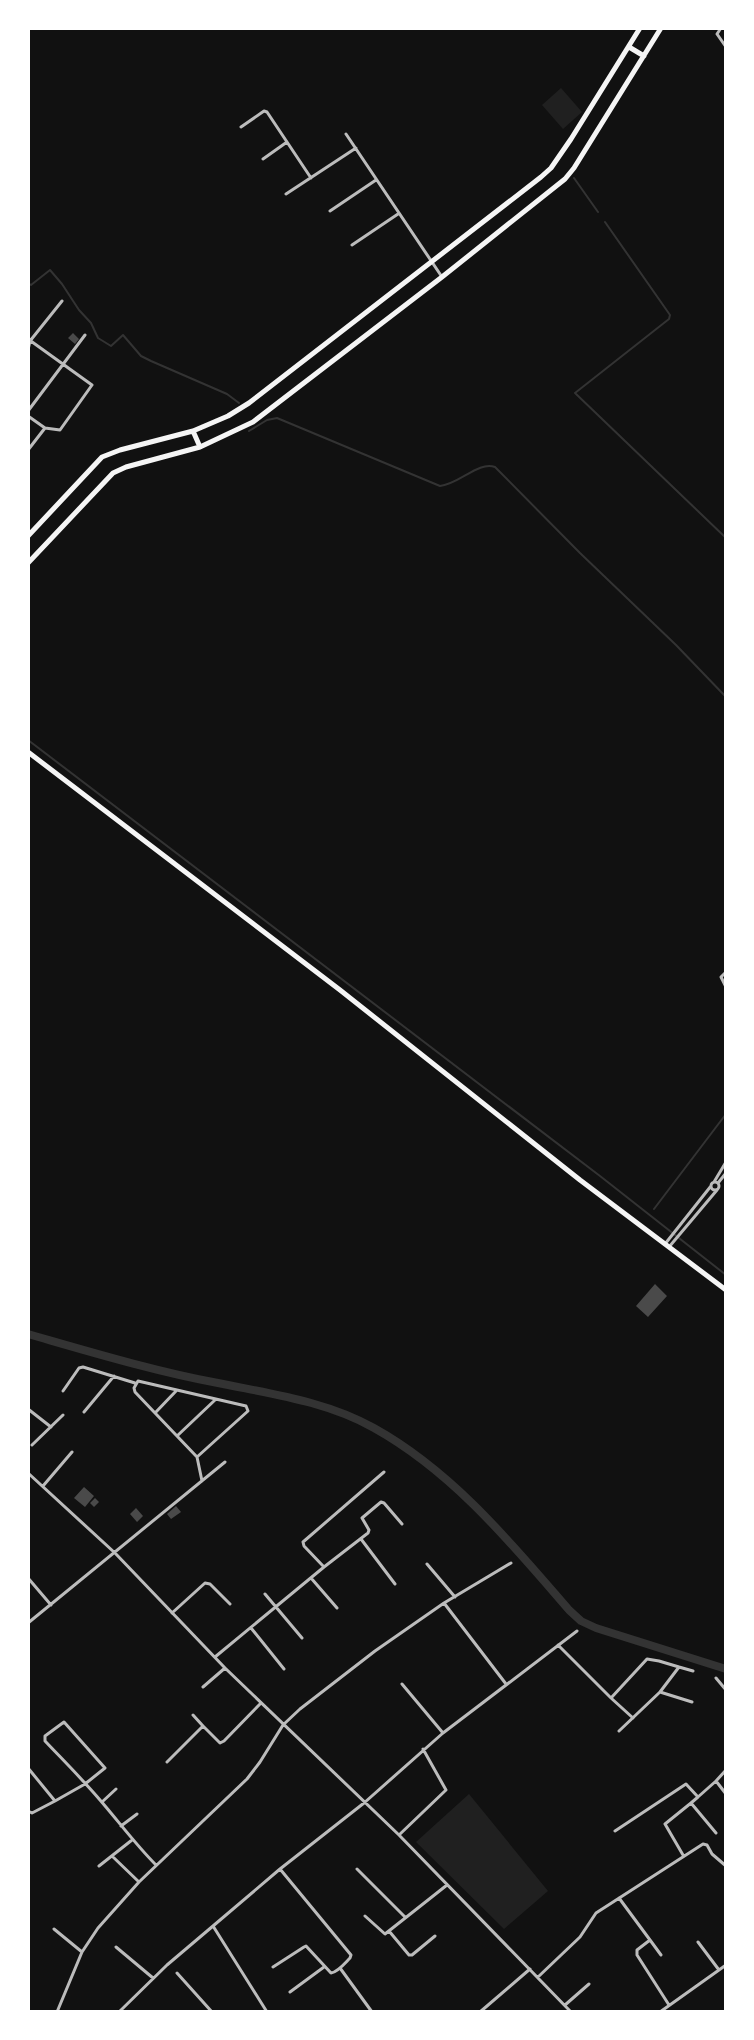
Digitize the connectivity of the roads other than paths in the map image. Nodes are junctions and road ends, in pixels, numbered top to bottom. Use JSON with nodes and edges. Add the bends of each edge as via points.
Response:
{"nodes":[{"id":1,"x":640,"y":28,"type":"edge"},
{"id":2,"x":661,"y":28,"type":"edge"},
{"id":3,"x":721,"y":28,"type":"edge"},
{"id":4,"x":629,"y":47,"type":"junction"},
{"id":5,"x":726,"y":47,"type":"edge"},
{"id":6,"x":644,"y":56,"type":"junction"},
{"id":7,"x":241,"y":127,"type":"dead end"},
{"id":8,"x":346,"y":134,"type":"dead end"},
{"id":9,"x":287,"y":142,"type":"junction"},
{"id":10,"x":356,"y":148,"type":"junction"},
{"id":11,"x":263,"y":159,"type":"dead end"},
{"id":12,"x":311,"y":178,"type":"junction"},
{"id":13,"x":377,"y":180,"type":"junction"},
{"id":14,"x":286,"y":195,"type":"dead end"},
{"id":15,"x":330,"y":211,"type":"dead end"},
{"id":16,"x":399,"y":214,"type":"junction"},
{"id":17,"x":352,"y":245,"type":"dead end"},
{"id":18,"x":432,"y":263,"type":"junction"},
{"id":19,"x":442,"y":277,"type":"junction"},
{"id":20,"x":62,"y":301,"type":"dead end"},
{"id":21,"x":85,"y":335,"type":"dead end"},
{"id":22,"x":29,"y":341,"type":"edge"},
{"id":23,"x":28,"y":350,"type":"edge"},
{"id":24,"x":62,"y":364,"type":"junction"},
{"id":25,"x":28,"y":413,"type":"edge"},
{"id":26,"x":45,"y":428,"type":"junction"},
{"id":27,"x":193,"y":431,"type":"junction"},
{"id":28,"x":200,"y":447,"type":"junction"},
{"id":29,"x":28,"y":450,"type":"edge"},
{"id":30,"x":28,"y":536,"type":"edge"},
{"id":31,"x":28,"y":563,"type":"edge"},
{"id":32,"x":28,"y":752,"type":"edge"},
{"id":33,"x":726,"y":972,"type":"edge"},
{"id":34,"x":726,"y":987,"type":"edge"},
{"id":35,"x":726,"y":1162,"type":"edge"},
{"id":36,"x":726,"y":1173,"type":"edge"},
{"id":37,"x":716,"y":1183,"type":"junction"},
{"id":38,"x":711,"y":1186,"type":"junction"},
{"id":39,"x":717,"y":1190,"type":"junction"},
{"id":40,"x":667,"y":1245,"type":"junction"},
{"id":41,"x":726,"y":1290,"type":"edge"},
{"id":42,"x":114,"y":1376,"type":"junction"},
{"id":43,"x":135,"y":1383,"type":"junction"},
{"id":44,"x":177,"y":1390,"type":"junction"},
{"id":45,"x":63,"y":1391,"type":"dead end"},
{"id":46,"x":215,"y":1400,"type":"junction"},
{"id":47,"x":28,"y":1408,"type":"edge"},
{"id":48,"x":84,"y":1412,"type":"dead end"},
{"id":49,"x":155,"y":1413,"type":"junction"},
{"id":50,"x":63,"y":1415,"type":"dead end"},
{"id":51,"x":51,"y":1427,"type":"junction"},
{"id":52,"x":177,"y":1436,"type":"junction"},
{"id":53,"x":32,"y":1445,"type":"dead end"},
{"id":54,"x":72,"y":1452,"type":"dead end"},
{"id":55,"x":197,"y":1457,"type":"junction"},
{"id":56,"x":225,"y":1462,"type":"dead end"},
{"id":57,"x":384,"y":1472,"type":"dead end"},
{"id":58,"x":28,"y":1473,"type":"edge"},
{"id":59,"x":202,"y":1481,"type":"junction"},
{"id":60,"x":43,"y":1486,"type":"junction"},
{"id":61,"x":402,"y":1524,"type":"dead end"},
{"id":62,"x":361,"y":1539,"type":"junction"},
{"id":63,"x":115,"y":1553,"type":"junction"},
{"id":64,"x":511,"y":1563,"type":"dead end"},
{"id":65,"x":427,"y":1564,"type":"dead end"},
{"id":66,"x":324,"y":1567,"type":"junction"},
{"id":67,"x":28,"y":1578,"type":"edge"},
{"id":68,"x":311,"y":1578,"type":"junction"},
{"id":69,"x":395,"y":1584,"type":"dead end"},
{"id":70,"x":265,"y":1594,"type":"dead end"},
{"id":71,"x":455,"y":1597,"type":"junction"},
{"id":72,"x":230,"y":1604,"type":"dead end"},
{"id":73,"x":444,"y":1604,"type":"junction"},
{"id":74,"x":51,"y":1605,"type":"junction"},
{"id":75,"x":276,"y":1607,"type":"junction"},
{"id":76,"x":337,"y":1608,"type":"dead end"},
{"id":77,"x":172,"y":1613,"type":"junction"},
{"id":78,"x":28,"y":1623,"type":"edge"},
{"id":79,"x":251,"y":1628,"type":"junction"},
{"id":80,"x":577,"y":1631,"type":"dead end"},
{"id":81,"x":302,"y":1638,"type":"dead end"},
{"id":82,"x":558,"y":1645,"type":"junction"},
{"id":83,"x":215,"y":1657,"type":"junction"},
{"id":84,"x":679,"y":1667,"type":"junction"},
{"id":85,"x":225,"y":1668,"type":"junction"},
{"id":86,"x":284,"y":1669,"type":"dead end"},
{"id":87,"x":693,"y":1671,"type":"dead end"},
{"id":88,"x":716,"y":1678,"type":"dead end"},
{"id":89,"x":402,"y":1683,"type":"dead end"},
{"id":90,"x":506,"y":1684,"type":"junction"},
{"id":91,"x":203,"y":1687,"type":"dead end"},
{"id":92,"x":726,"y":1690,"type":"edge"},
{"id":93,"x":660,"y":1692,"type":"junction"},
{"id":94,"x":611,"y":1698,"type":"junction"},
{"id":95,"x":692,"y":1702,"type":"dead end"},
{"id":96,"x":261,"y":1703,"type":"junction"},
{"id":97,"x":193,"y":1716,"type":"dead end"},
{"id":98,"x":633,"y":1718,"type":"junction"},
{"id":99,"x":283,"y":1725,"type":"junction"},
{"id":100,"x":203,"y":1726,"type":"junction"},
{"id":101,"x":620,"y":1731,"type":"dead end"},
{"id":102,"x":443,"y":1733,"type":"junction"},
{"id":103,"x":423,"y":1749,"type":"junction"},
{"id":104,"x":167,"y":1762,"type":"dead end"},
{"id":105,"x":28,"y":1768,"type":"edge"},
{"id":106,"x":726,"y":1770,"type":"edge"},
{"id":107,"x":716,"y":1781,"type":"junction"},
{"id":108,"x":85,"y":1784,"type":"junction"},
{"id":109,"x":116,"y":1789,"type":"dead end"},
{"id":110,"x":726,"y":1794,"type":"edge"},
{"id":111,"x":698,"y":1797,"type":"junction"},
{"id":112,"x":55,"y":1801,"type":"junction"},
{"id":113,"x":102,"y":1802,"type":"junction"},
{"id":114,"x":364,"y":1803,"type":"junction"},
{"id":115,"x":691,"y":1803,"type":"junction"},
{"id":116,"x":28,"y":1811,"type":"edge"},
{"id":117,"x":137,"y":1814,"type":"dead end"},
{"id":118,"x":121,"y":1826,"type":"junction"},
{"id":119,"x":615,"y":1831,"type":"dead end"},
{"id":120,"x":716,"y":1833,"type":"dead end"},
{"id":121,"x":399,"y":1835,"type":"junction"},
{"id":122,"x":132,"y":1840,"type":"junction"},
{"id":123,"x":685,"y":1855,"type":"junction"},
{"id":124,"x":111,"y":1856,"type":"junction"},
{"id":125,"x":156,"y":1865,"type":"junction"},
{"id":126,"x":99,"y":1866,"type":"dead end"},
{"id":127,"x":726,"y":1866,"type":"edge"},
{"id":128,"x":280,"y":1869,"type":"junction"},
{"id":129,"x":357,"y":1869,"type":"dead end"},
{"id":130,"x":139,"y":1882,"type":"junction"},
{"id":131,"x":447,"y":1885,"type":"junction"},
{"id":132,"x":620,"y":1898,"type":"junction"},
{"id":133,"x":365,"y":1916,"type":"dead end"},
{"id":134,"x":405,"y":1917,"type":"junction"},
{"id":135,"x":213,"y":1926,"type":"junction"},
{"id":136,"x":54,"y":1929,"type":"dead end"},
{"id":137,"x":389,"y":1931,"type":"junction"},
{"id":138,"x":435,"y":1936,"type":"dead end"},
{"id":139,"x":650,"y":1940,"type":"junction"},
{"id":140,"x":698,"y":1942,"type":"dead end"},
{"id":141,"x":116,"y":1947,"type":"dead end"},
{"id":142,"x":82,"y":1952,"type":"junction"},
{"id":143,"x":661,"y":1955,"type":"dead end"},
{"id":144,"x":726,"y":1965,"type":"edge"},
{"id":145,"x":273,"y":1967,"type":"dead end"},
{"id":146,"x":324,"y":1967,"type":"junction"},
{"id":147,"x":340,"y":1968,"type":"junction"},
{"id":148,"x":530,"y":1969,"type":"junction"},
{"id":149,"x":719,"y":1970,"type":"junction"},
{"id":150,"x":177,"y":1973,"type":"dead end"},
{"id":151,"x":538,"y":1977,"type":"junction"},
{"id":152,"x":153,"y":1978,"type":"junction"},
{"id":153,"x":590,"y":1984,"type":"dead end"},
{"id":154,"x":290,"y":1992,"type":"dead end"},
{"id":155,"x":565,"y":2005,"type":"junction"},
{"id":156,"x":669,"y":2005,"type":"junction"},
{"id":157,"x":57,"y":2012,"type":"edge"},
{"id":158,"x":119,"y":2012,"type":"edge"},
{"id":159,"x":212,"y":2012,"type":"edge"},
{"id":160,"x":267,"y":2012,"type":"edge"},
{"id":161,"x":372,"y":2012,"type":"edge"},
{"id":162,"x":480,"y":2012,"type":"edge"},
{"id":163,"x":571,"y":2012,"type":"edge"},
{"id":164,"x":660,"y":2012,"type":"edge"}],
"edges":[{"from":1,"to":4,"type":"main road"},
{"from":2,"to":6,"type":"main road"},
{"from":3,"to":5,"type":"street","via":[[717,34]]},
{"from":4,"to":6,"type":"main road"},
{"from":4,"to":18,"type":"main road","via":[[551,168]]},
{"from":6,"to":19,"type":"main road","via":[[565,179]]},
{"from":7,"to":9,"type":"street","via":[[266,112]]},
{"from":8,"to":10,"type":"street"},
{"from":9,"to":11,"type":"street"},
{"from":9,"to":12,"type":"street"},
{"from":10,"to":12,"type":"street"},
{"from":10,"to":13,"type":"street"},
{"from":12,"to":14,"type":"street"},
{"from":13,"to":15,"type":"street"},
{"from":13,"to":16,"type":"street"},
{"from":16,"to":17,"type":"street"},
{"from":16,"to":18,"type":"street"},
{"from":18,"to":19,"type":"street"},
{"from":18,"to":27,"type":"main road","via":[[260,397]]},
{"from":19,"to":28,"type":"main road","via":[[262,415]]},
{"from":20,"to":22,"type":"street"},
{"from":21,"to":24,"type":"street"},
{"from":22,"to":23,"type":"street"},
{"from":22,"to":24,"type":"street"},
{"from":24,"to":25,"type":"street"},
{"from":24,"to":26,"type":"street","via":[[92,385],[61,429]]},
{"from":25,"to":26,"type":"street"},
{"from":26,"to":29,"type":"street"},
{"from":27,"to":28,"type":"main road"},
{"from":27,"to":30,"type":"main road","via":[[102,458]]},
{"from":28,"to":31,"type":"main road","via":[[117,470]]},
{"from":32,"to":40,"type":"main road"},
{"from":33,"to":34,"type":"street","via":[[721,977]]},
{"from":35,"to":37,"type":"street"},
{"from":36,"to":37,"type":"street"},
{"from":37,"to":38,"type":"street"},
{"from":37,"to":39,"type":"street"},
{"from":38,"to":39,"type":"street"},
{"from":38,"to":40,"type":"street"},
{"from":39,"to":40,"type":"street"},
{"from":40,"to":41,"type":"main road"},
{"from":42,"to":43,"type":"street"},
{"from":42,"to":45,"type":"street","via":[[79,1368]]},
{"from":42,"to":48,"type":"street"},
{"from":43,"to":44,"type":"street","via":[[143,1381]]},
{"from":43,"to":49,"type":"street","via":[[135,1392]]},
{"from":44,"to":46,"type":"street"},
{"from":44,"to":49,"type":"street"},
{"from":46,"to":52,"type":"street"},
{"from":46,"to":55,"type":"street","via":[[246,1406],[248,1412]]},
{"from":47,"to":51,"type":"street"},
{"from":49,"to":52,"type":"street"},
{"from":50,"to":51,"type":"street"},
{"from":51,"to":53,"type":"street"},
{"from":52,"to":55,"type":"street"},
{"from":54,"to":60,"type":"street"},
{"from":55,"to":59,"type":"street"},
{"from":56,"to":59,"type":"street"},
{"from":57,"to":66,"type":"street","via":[[303,1542]]},
{"from":58,"to":60,"type":"street"},
{"from":59,"to":63,"type":"street"},
{"from":60,"to":63,"type":"street"},
{"from":61,"to":62,"type":"street","via":[[381,1502],[362,1518],[369,1532]]},
{"from":62,"to":66,"type":"street"},
{"from":62,"to":69,"type":"street"},
{"from":63,"to":74,"type":"street"},
{"from":63,"to":77,"type":"street"},
{"from":64,"to":71,"type":"street"},
{"from":65,"to":71,"type":"street"},
{"from":66,"to":68,"type":"street"},
{"from":67,"to":74,"type":"street"},
{"from":68,"to":75,"type":"street"},
{"from":68,"to":76,"type":"street"},
{"from":70,"to":75,"type":"street"},
{"from":71,"to":73,"type":"street"},
{"from":72,"to":77,"type":"street","via":[[205,1583]]},
{"from":73,"to":90,"type":"street"},
{"from":73,"to":99,"type":"street","via":[[375,1651]]},
{"from":74,"to":78,"type":"street"},
{"from":75,"to":79,"type":"street"},
{"from":75,"to":81,"type":"street"},
{"from":77,"to":83,"type":"street"},
{"from":79,"to":83,"type":"street"},
{"from":79,"to":86,"type":"street"},
{"from":80,"to":82,"type":"street"},
{"from":82,"to":90,"type":"street"},
{"from":82,"to":94,"type":"street"},
{"from":83,"to":85,"type":"street"},
{"from":84,"to":87,"type":"street"},
{"from":84,"to":93,"type":"street"},
{"from":84,"to":94,"type":"street","via":[[647,1659]]},
{"from":85,"to":91,"type":"street"},
{"from":85,"to":96,"type":"street"},
{"from":88,"to":92,"type":"street"},
{"from":89,"to":102,"type":"street"},
{"from":90,"to":102,"type":"street"},
{"from":93,"to":95,"type":"street"},
{"from":93,"to":98,"type":"street"},
{"from":94,"to":98,"type":"street"},
{"from":96,"to":99,"type":"street"},
{"from":96,"to":100,"type":"street","via":[[220,1743]]},
{"from":97,"to":100,"type":"street"},
{"from":98,"to":101,"type":"street"},
{"from":99,"to":114,"type":"street"},
{"from":99,"to":125,"type":"street","via":[[247,1779]]},
{"from":100,"to":104,"type":"street"},
{"from":102,"to":103,"type":"street"},
{"from":103,"to":114,"type":"street"},
{"from":103,"to":121,"type":"street","via":[[446,1790]]},
{"from":105,"to":112,"type":"street"},
{"from":106,"to":107,"type":"street"},
{"from":107,"to":110,"type":"street"},
{"from":107,"to":111,"type":"street"},
{"from":108,"to":108,"type":"street","via":[[44,1738],[62,1722],[105,1768]]},
{"from":108,"to":112,"type":"street"},
{"from":108,"to":113,"type":"street"},
{"from":109,"to":113,"type":"street"},
{"from":111,"to":115,"type":"street"},
{"from":111,"to":119,"type":"street","via":[[683,1784]]},
{"from":112,"to":116,"type":"street","via":[[35,1812]]},
{"from":113,"to":118,"type":"street"},
{"from":114,"to":121,"type":"street"},
{"from":114,"to":128,"type":"street"},
{"from":115,"to":120,"type":"street"},
{"from":115,"to":123,"type":"street","via":[[665,1824]]},
{"from":117,"to":118,"type":"street"},
{"from":118,"to":122,"type":"street"},
{"from":121,"to":131,"type":"street"},
{"from":122,"to":124,"type":"street"},
{"from":122,"to":125,"type":"street"},
{"from":123,"to":127,"type":"street","via":[[705,1844]]},
{"from":123,"to":132,"type":"street"},
{"from":124,"to":126,"type":"street"},
{"from":124,"to":130,"type":"street"},
{"from":125,"to":130,"type":"street"},
{"from":128,"to":135,"type":"street"},
{"from":128,"to":147,"type":"street","via":[[351,1955]]},
{"from":129,"to":134,"type":"street"},
{"from":130,"to":142,"type":"street"},
{"from":131,"to":134,"type":"street"},
{"from":131,"to":148,"type":"street"},
{"from":132,"to":139,"type":"street"},
{"from":132,"to":151,"type":"street","via":[[596,1913],[586,1930]]},
{"from":133,"to":137,"type":"street","via":[[383,1934]]},
{"from":134,"to":137,"type":"street"},
{"from":135,"to":152,"type":"street"},
{"from":135,"to":160,"type":"street"},
{"from":136,"to":142,"type":"street"},
{"from":137,"to":138,"type":"street","via":[[409,1955]]},
{"from":139,"to":143,"type":"street"},
{"from":139,"to":156,"type":"street","via":[[637,1950],[637,1955]]},
{"from":140,"to":149,"type":"street"},
{"from":141,"to":152,"type":"street"},
{"from":142,"to":157,"type":"street"},
{"from":144,"to":149,"type":"street"},
{"from":145,"to":146,"type":"street","via":[[306,1946]]},
{"from":146,"to":147,"type":"street","via":[[331,1973]]},
{"from":146,"to":154,"type":"street"},
{"from":147,"to":161,"type":"street"},
{"from":148,"to":151,"type":"street"},
{"from":148,"to":162,"type":"street"},
{"from":149,"to":156,"type":"street"},
{"from":150,"to":159,"type":"street"},
{"from":151,"to":155,"type":"street"},
{"from":152,"to":158,"type":"street"},
{"from":153,"to":155,"type":"street"},
{"from":155,"to":163,"type":"street"},
{"from":156,"to":164,"type":"street"}]}
